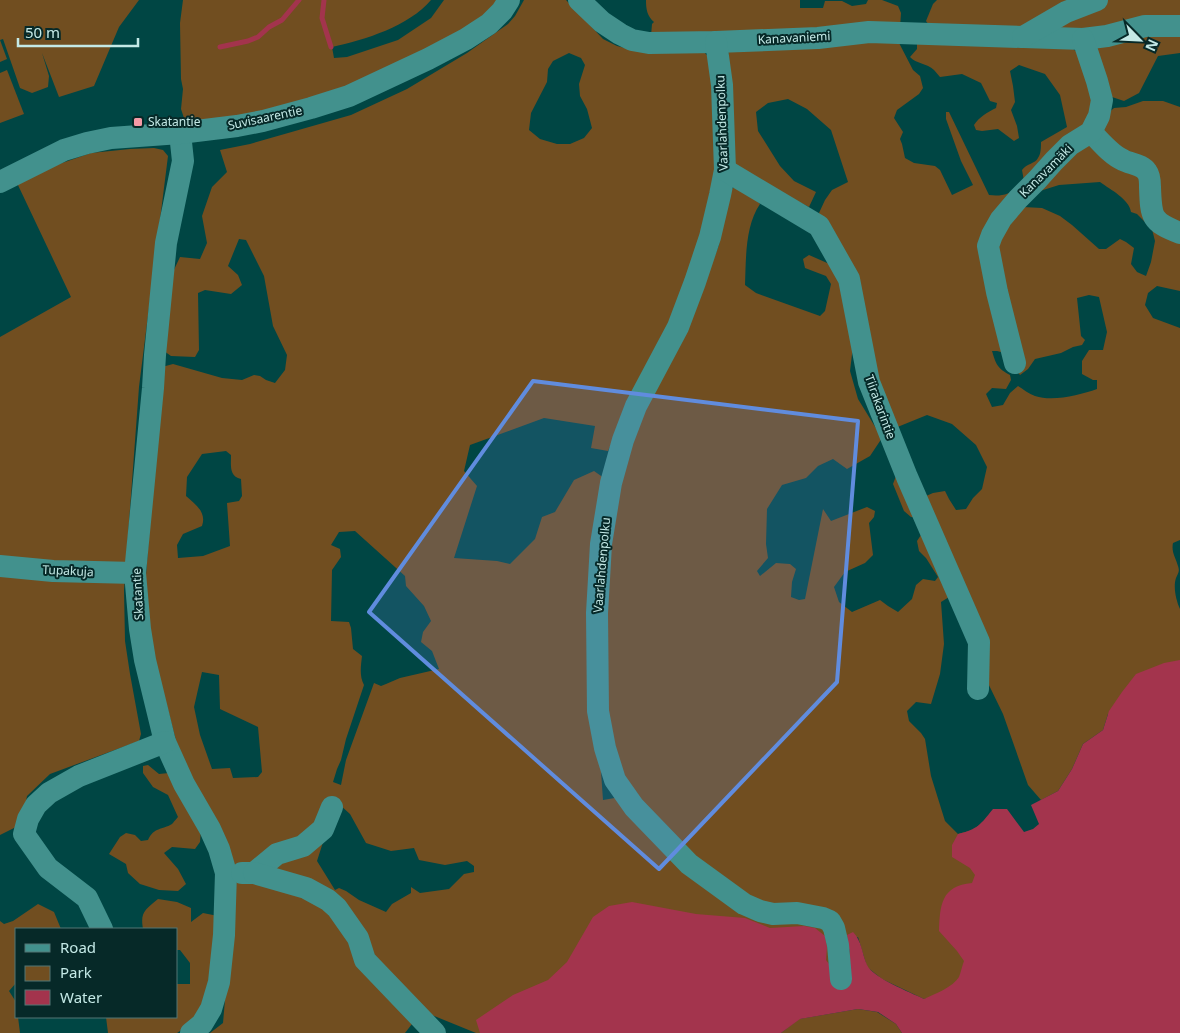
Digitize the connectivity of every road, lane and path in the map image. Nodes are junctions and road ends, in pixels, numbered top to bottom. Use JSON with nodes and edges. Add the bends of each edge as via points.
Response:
{"nodes":[{"id":1,"x":509,"y":0,"type":"edge"},
{"id":2,"x":578,"y":0,"type":"edge"},
{"id":3,"x":1097,"y":0,"type":"edge"},
{"id":4,"x":1180,"y":26,"type":"edge"},
{"id":5,"x":1023,"y":37,"type":"junction"},
{"id":6,"x":1083,"y":40,"type":"junction"},
{"id":7,"x":716,"y":42,"type":"junction"},
{"id":8,"x":1091,"y":132,"type":"junction"},
{"id":9,"x":180,"y":133,"type":"junction"},
{"id":10,"x":725,"y":170,"type":"junction"},
{"id":11,"x":0,"y":182,"type":"edge"},
{"id":12,"x":1180,"y":233,"type":"edge"},
{"id":13,"x":1014,"y":363,"type":"dead end"},
{"id":14,"x":0,"y":566,"type":"edge"},
{"id":15,"x":135,"y":573,"type":"junction"},
{"id":16,"x":978,"y":689,"type":"dead end"},
{"id":17,"x":165,"y":742,"type":"junction"},
{"id":18,"x":332,"y":806,"type":"dead end"},
{"id":19,"x":254,"y":872,"type":"junction"},
{"id":20,"x":226,"y":873,"type":"junction"},
{"id":21,"x":102,"y":928,"type":"edge"},
{"id":22,"x":841,"y":979,"type":"dead end"},
{"id":23,"x":191,"y":1033,"type":"edge"},
{"id":24,"x":436,"y":1033,"type":"edge"}],
"edges":[{"from":1,"to":9,"type":"street","name":"Suvisaarentie","via":[[489,24],[466,39],[348,96],[263,121]]},
{"from":2,"to":7,"type":"street","name":"Kanavaniemi","via":[[602,22],[632,40],[649,43]]},
{"from":3,"to":5,"type":"street","via":[[1066,12]]},
{"from":4,"to":6,"type":"street","name":"Kanavaniemi","via":[[1145,26]]},
{"from":5,"to":6,"type":"street","name":"Kanavaniemi"},
{"from":5,"to":7,"type":"street","name":"Kanavaniemi","via":[[869,32],[818,38]]},
{"from":6,"to":8,"type":"street","via":[[1102,100]]},
{"from":7,"to":10,"type":"street","name":"Vaarlahdenpolku","via":[[722,85]]},
{"from":8,"to":12,"type":"street","via":[[1122,160],[1146,171],[1154,218],[1161,225]]},
{"from":8,"to":13,"type":"street","name":"Kanavamäki","via":[[1070,145],[1054,161],[1001,219],[992,235],[989,248]]},
{"from":9,"to":11,"type":"street","name":"Suvisaarentie","via":[[87,143],[64,150]]},
{"from":9,"to":15,"type":"street","name":"Skatantie","via":[[183,160],[166,243]]},
{"from":10,"to":16,"type":"street","name":"Tiirakarintie","via":[[819,226],[849,278],[869,382],[906,477],[979,642]]},
{"from":10,"to":22,"type":"street","name":"Vaarlahdenpolku","via":[[710,236],[695,282],[678,327],[636,406],[611,484],[601,544],[597,612],[598,711],[615,780],[634,807],[689,864],[744,904],[773,914],[797,913],[830,921],[838,945]]},
{"from":14,"to":15,"type":"street","name":"Tupakuja"},
{"from":15,"to":17,"type":"street","name":"Skatantie","via":[[145,660]]},
{"from":17,"to":20,"type":"street","name":"Skatantie","via":[[184,784],[210,828]]},
{"from":17,"to":21,"type":"street","via":[[79,776],[49,793],[36,805],[28,819],[24,834],[48,868],[87,898]]},
{"from":18,"to":19,"type":"street","via":[[323,829],[303,846],[277,854]]},
{"from":19,"to":20,"type":"street"},
{"from":19,"to":24,"type":"street","via":[[306,888],[333,904],[358,938],[365,960]]},
{"from":20,"to":23,"type":"street","name":"Skatantie","via":[[219,982],[211,1009],[202,1024]]}]}
